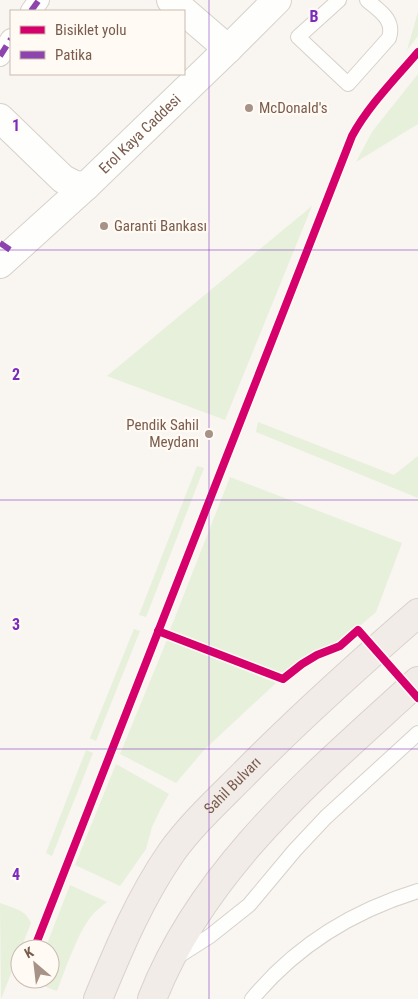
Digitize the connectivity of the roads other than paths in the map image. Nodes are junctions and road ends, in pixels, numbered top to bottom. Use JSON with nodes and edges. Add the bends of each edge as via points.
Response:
{"nodes":[{"id":1,"x":171,"y":0,"type":"edge"},
{"id":2,"x":277,"y":0,"type":"edge"},
{"id":3,"x":339,"y":0,"type":"edge"},
{"id":4,"x":367,"y":0,"type":"edge"},
{"id":5,"x":183,"y":10,"type":"edge"},
{"id":6,"x":185,"y":12,"type":"edge"},
{"id":7,"x":10,"y":41,"type":"edge"},
{"id":8,"x":228,"y":49,"type":"junction"},
{"id":9,"x":0,"y":56,"type":"edge"},
{"id":10,"x":0,"y":118,"type":"edge"},
{"id":11,"x":86,"y":186,"type":"junction"},
{"id":12,"x":4,"y":253,"type":"edge"},
{"id":13,"x":418,"y":613,"type":"edge"},
{"id":14,"x":418,"y":681,"type":"edge"},
{"id":15,"x":418,"y":733,"type":"edge"},
{"id":16,"x":418,"y":891,"type":"edge"},
{"id":17,"x":159,"y":986,"type":"edge"},
{"id":18,"x":98,"y":999,"type":"edge"},
{"id":19,"x":252,"y":999,"type":"edge"}],
"edges":[{"from":1,"to":5,"type":"street"},
{"from":2,"to":8,"type":"street","name":"Erol Kaya Caddesi"},
{"from":3,"to":4,"type":"lane","via":[[298,37],[348,84],[391,33],[389,19]]},
{"from":6,"to":8,"type":"street"},
{"from":7,"to":9,"type":"street"},
{"from":8,"to":11,"type":"street","name":"Erol Kaya Caddesi"},
{"from":10,"to":11,"type":"street","via":[[63,179]]},
{"from":11,"to":12,"type":"street","name":"Erol Kaya Caddesi"},
{"from":13,"to":18,"type":"highway","name":"Sahil Bulvarı","via":[[276,741],[172,852],[142,898]]},
{"from":14,"to":17,"type":"highway","via":[[251,840],[204,901]]},
{"from":15,"to":17,"type":"lane","via":[[320,823],[249,905],[210,936]]},
{"from":16,"to":19,"type":"lane","via":[[357,915],[320,936],[289,960]]}]}
